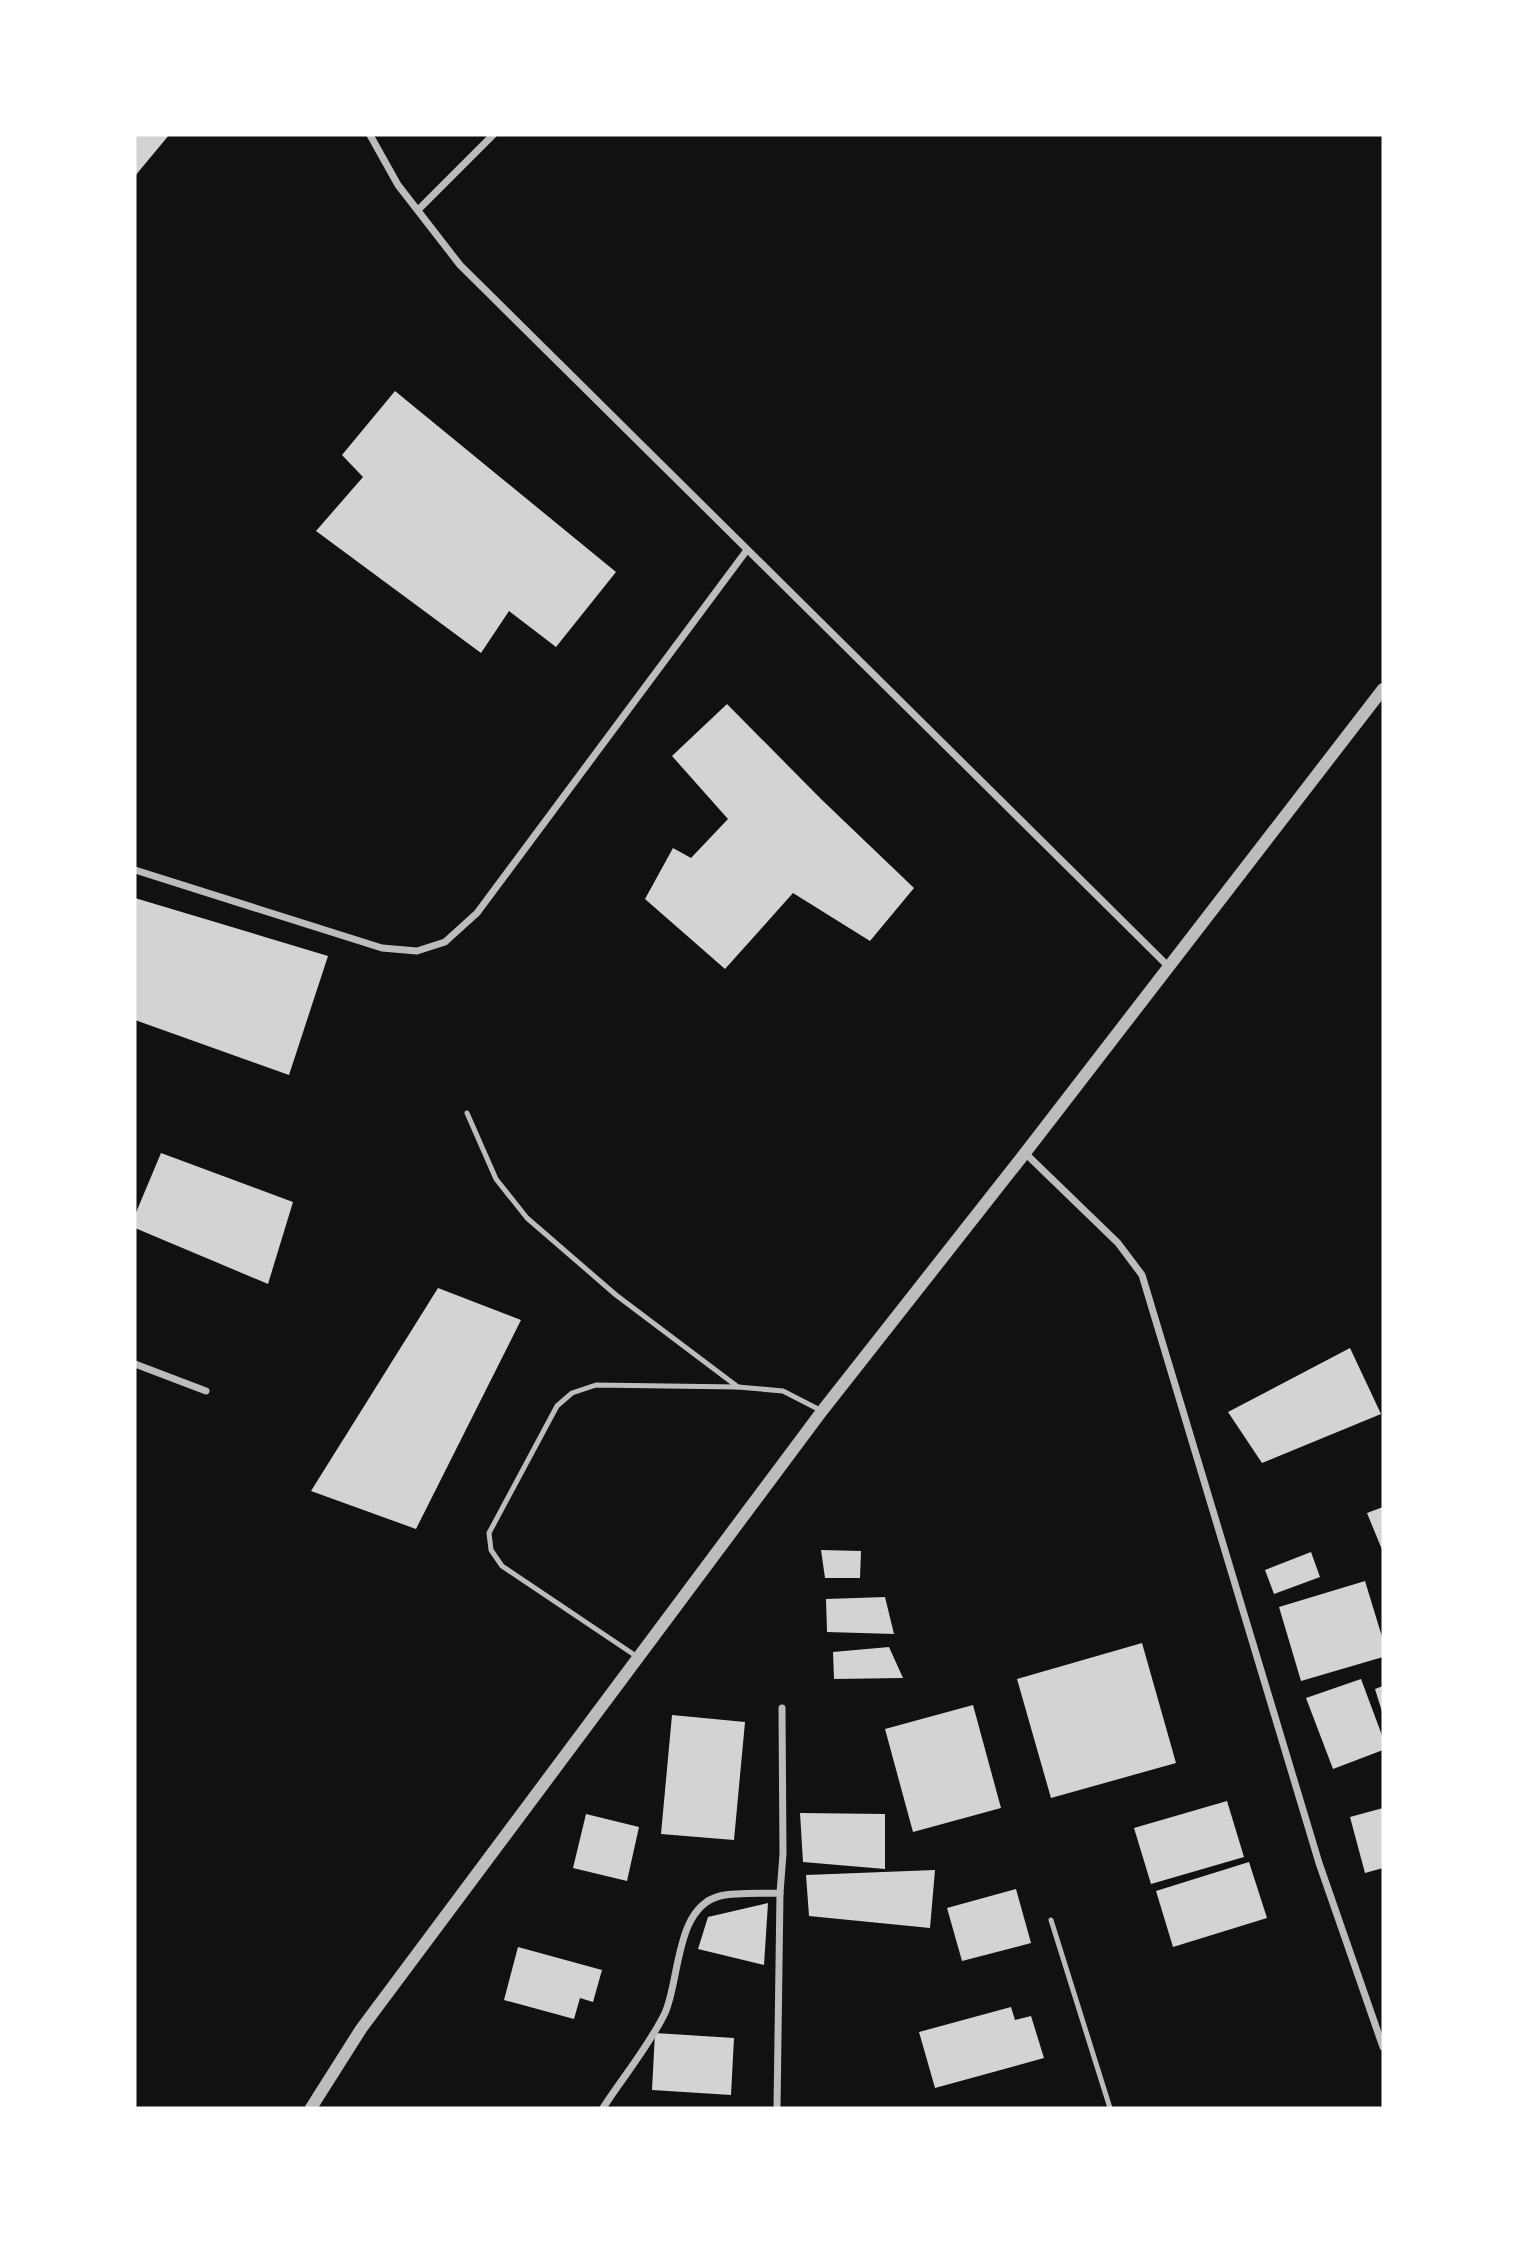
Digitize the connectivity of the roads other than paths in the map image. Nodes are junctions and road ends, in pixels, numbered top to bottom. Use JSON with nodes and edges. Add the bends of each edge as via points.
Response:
{"nodes":[{"id":1,"x":370,"y":135,"type":"edge"},
{"id":2,"x":493,"y":135,"type":"edge"},
{"id":3,"x":418,"y":210,"type":"junction"},
{"id":4,"x":747,"y":550,"type":"junction"},
{"id":5,"x":1383,"y":690,"type":"edge"},
{"id":6,"x":135,"y":870,"type":"edge"},
{"id":7,"x":1168,"y":967,"type":"junction"},
{"id":8,"x":467,"y":1112,"type":"dead end"},
{"id":9,"x":1025,"y":1153,"type":"junction"},
{"id":10,"x":135,"y":1364,"type":"edge"},
{"id":11,"x":738,"y":1387,"type":"junction"},
{"id":12,"x":206,"y":1391,"type":"dead end"},
{"id":13,"x":822,"y":1411,"type":"junction"},
{"id":14,"x":639,"y":1657,"type":"junction"},
{"id":15,"x":782,"y":1708,"type":"dead end"},
{"id":16,"x":780,"y":1893,"type":"junction"},
{"id":17,"x":1051,"y":1920,"type":"dead end"},
{"id":18,"x":1383,"y":2047,"type":"edge"},
{"id":19,"x":311,"y":2108,"type":"edge"},
{"id":20,"x":603,"y":2108,"type":"edge"},
{"id":21,"x":777,"y":2108,"type":"edge"},
{"id":22,"x":1110,"y":2108,"type":"edge"}],
"edges":[{"from":1,"to":3,"type":"street"},
{"from":2,"to":3,"type":"street"},
{"from":3,"to":4,"type":"street","via":[[460,265]]},
{"from":4,"to":6,"type":"street","via":[[477,913],[445,942],[417,951],[383,948]]},
{"from":4,"to":7,"type":"street"},
{"from":5,"to":7,"type":"street"},
{"from":7,"to":9,"type":"street"},
{"from":8,"to":11,"type":"lane","via":[[496,1179],[527,1218],[617,1295]]},
{"from":9,"to":13,"type":"street"},
{"from":9,"to":18,"type":"street","via":[[1118,1243],[1142,1275],[1319,1863]]},
{"from":10,"to":12,"type":"street"},
{"from":11,"to":13,"type":"lane","via":[[783,1391]]},
{"from":11,"to":14,"type":"lane","via":[[596,1385],[572,1393],[556,1406],[489,1533],[491,1550],[502,1566]]},
{"from":13,"to":14,"type":"street"},
{"from":14,"to":19,"type":"street","via":[[361,2029]]},
{"from":15,"to":16,"type":"street"},
{"from":16,"to":20,"type":"street","via":[[719,1896],[702,1906],[689,1924],[666,2012]]},
{"from":16,"to":21,"type":"street"},
{"from":17,"to":22,"type":"lane"}]}
